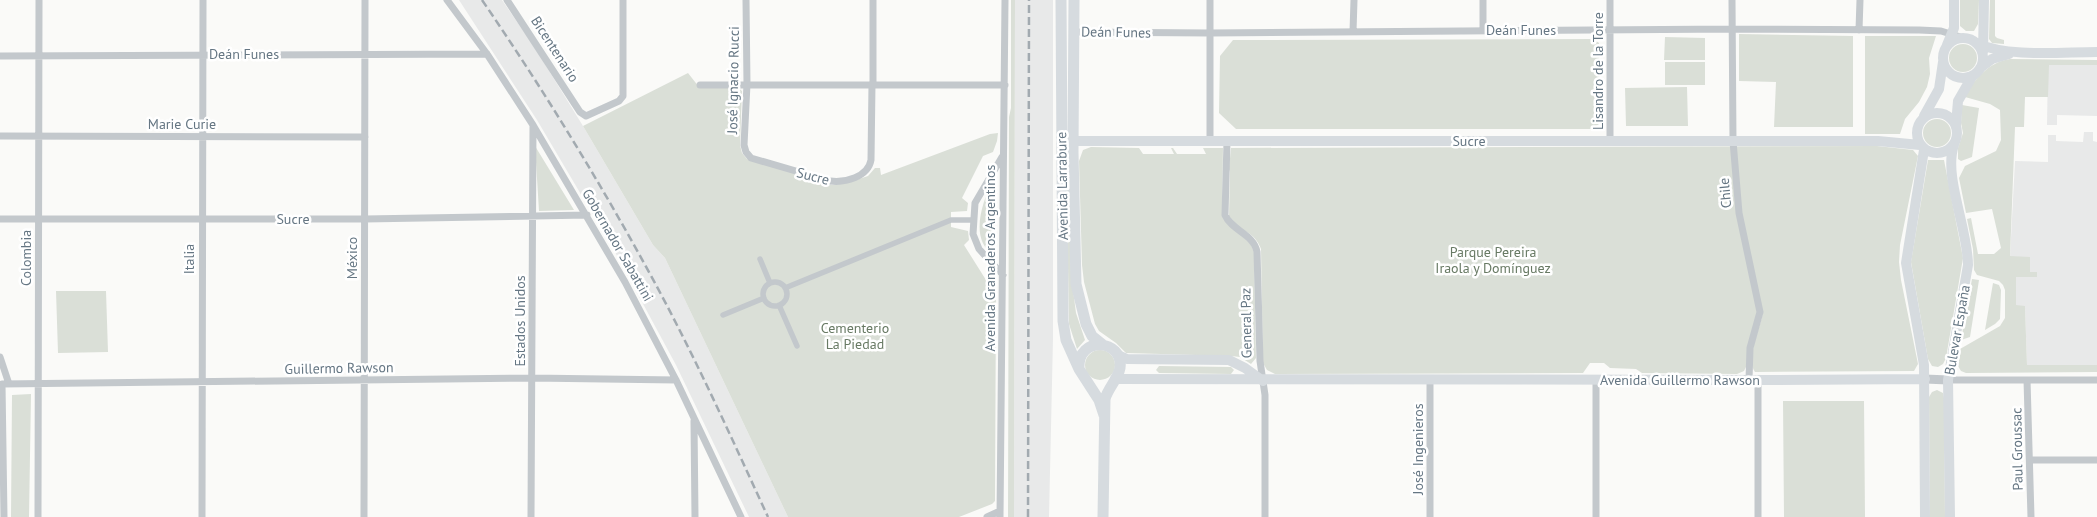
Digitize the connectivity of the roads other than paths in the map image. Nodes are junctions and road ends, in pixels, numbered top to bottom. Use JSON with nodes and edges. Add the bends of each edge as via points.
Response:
{"nodes":[{"id":1,"x":39,"y":0,"type":"edge"},
{"id":2,"x":203,"y":0,"type":"edge"},
{"id":3,"x":366,"y":0,"type":"edge"},
{"id":4,"x":447,"y":0,"type":"edge"},
{"id":5,"x":507,"y":0,"type":"edge"},
{"id":6,"x":623,"y":0,"type":"edge"},
{"id":7,"x":746,"y":0,"type":"edge"},
{"id":8,"x":873,"y":0,"type":"edge"},
{"id":9,"x":1005,"y":0,"type":"edge"},
{"id":10,"x":1061,"y":0,"type":"edge"},
{"id":11,"x":1074,"y":0,"type":"edge"},
{"id":12,"x":1210,"y":0,"type":"edge"},
{"id":13,"x":1354,"y":0,"type":"edge"},
{"id":14,"x":1483,"y":0,"type":"edge"},
{"id":15,"x":1610,"y":0,"type":"edge"},
{"id":16,"x":1732,"y":0,"type":"edge"},
{"id":17,"x":1860,"y":0,"type":"edge"},
{"id":18,"x":1954,"y":0,"type":"edge"},
{"id":19,"x":1984,"y":0,"type":"edge"},
{"id":20,"x":1732,"y":29,"type":"junction"},
{"id":21,"x":1483,"y":30,"type":"junction"},
{"id":22,"x":1610,"y":30,"type":"junction"},
{"id":23,"x":1859,"y":30,"type":"junction"},
{"id":24,"x":1074,"y":32,"type":"junction"},
{"id":25,"x":1353,"y":32,"type":"junction"},
{"id":26,"x":1210,"y":33,"type":"junction"},
{"id":27,"x":1952,"y":33,"type":"junction"},
{"id":28,"x":1975,"y":42,"type":"junction"},
{"id":29,"x":1944,"y":50,"type":"junction"},
{"id":30,"x":2020,"y":52,"type":"junction"},
{"id":31,"x":2097,"y":52,"type":"edge"},
{"id":32,"x":203,"y":54,"type":"junction"},
{"id":33,"x":365,"y":54,"type":"junction"},
{"id":34,"x":487,"y":54,"type":"junction"},
{"id":35,"x":0,"y":56,"type":"edge"},
{"id":36,"x":39,"y":56,"type":"junction"},
{"id":37,"x":1943,"y":61,"type":"junction"},
{"id":38,"x":1978,"y":68,"type":"junction"},
{"id":39,"x":747,"y":84,"type":"junction"},
{"id":40,"x":872,"y":84,"type":"junction"},
{"id":41,"x":1005,"y":84,"type":"junction"},
{"id":42,"x":700,"y":85,"type":"dead end"},
{"id":43,"x":1923,"y":118,"type":"junction"},
{"id":44,"x":533,"y":125,"type":"junction"},
{"id":45,"x":1956,"y":125,"type":"junction"},
{"id":46,"x":1916,"y":129,"type":"junction"},
{"id":47,"x":0,"y":136,"type":"edge"},
{"id":48,"x":39,"y":136,"type":"junction"},
{"id":49,"x":202,"y":137,"type":"junction"},
{"id":50,"x":365,"y":137,"type":"junction"},
{"id":51,"x":1061,"y":140,"type":"junction"},
{"id":52,"x":1073,"y":141,"type":"junction"},
{"id":53,"x":1210,"y":141,"type":"junction"},
{"id":54,"x":1227,"y":141,"type":"junction"},
{"id":55,"x":1610,"y":141,"type":"junction"},
{"id":56,"x":1732,"y":141,"type":"junction"},
{"id":57,"x":1878,"y":141,"type":"junction"},
{"id":58,"x":1954,"y":145,"type":"junction"},
{"id":59,"x":1922,"y":148,"type":"junction"},
{"id":60,"x":1003,"y":156,"type":"junction"},
{"id":61,"x":751,"y":158,"type":"joint"},
{"id":62,"x":587,"y":215,"type":"junction"},
{"id":63,"x":532,"y":216,"type":"junction"},
{"id":64,"x":0,"y":219,"type":"edge"},
{"id":65,"x":38,"y":219,"type":"junction"},
{"id":66,"x":201,"y":219,"type":"junction"},
{"id":67,"x":364,"y":219,"type":"junction"},
{"id":68,"x":973,"y":220,"type":"junction"},
{"id":69,"x":760,"y":259,"type":"dead end"},
{"id":70,"x":1003,"y":275,"type":"junction"},
{"id":71,"x":770,"y":283,"type":"junction"},
{"id":72,"x":785,"y":288,"type":"junction"},
{"id":73,"x":764,"y":298,"type":"junction"},
{"id":74,"x":780,"y":304,"type":"junction"},
{"id":75,"x":723,"y":315,"type":"dead end"},
{"id":76,"x":1102,"y":344,"type":"junction"},
{"id":77,"x":797,"y":346,"type":"dead end"},
{"id":78,"x":1118,"y":355,"type":"junction"},
{"id":79,"x":0,"y":357,"type":"edge"},
{"id":80,"x":1079,"y":369,"type":"junction"},
{"id":81,"x":532,"y":378,"type":"junction"},
{"id":82,"x":1114,"y":379,"type":"junction"},
{"id":83,"x":1925,"y":379,"type":"junction"},
{"id":84,"x":364,"y":380,"type":"junction"},
{"id":85,"x":676,"y":380,"type":"junction"},
{"id":86,"x":1263,"y":380,"type":"junction"},
{"id":87,"x":1430,"y":380,"type":"junction"},
{"id":88,"x":1596,"y":380,"type":"junction"},
{"id":89,"x":1754,"y":380,"type":"junction"},
{"id":90,"x":1948,"y":380,"type":"junction"},
{"id":91,"x":2027,"y":380,"type":"junction"},
{"id":92,"x":2097,"y":380,"type":"edge"},
{"id":93,"x":202,"y":382,"type":"junction"},
{"id":94,"x":1088,"y":382,"type":"junction"},
{"id":95,"x":6,"y":384,"type":"junction"},
{"id":96,"x":38,"y":384,"type":"junction"},
{"id":97,"x":1104,"y":415,"type":"junction"},
{"id":98,"x":694,"y":418,"type":"junction"},
{"id":99,"x":2030,"y":460,"type":"junction"},
{"id":100,"x":2097,"y":460,"type":"edge"},
{"id":101,"x":2,"y":463,"type":"edge"},
{"id":102,"x":1000,"y":514,"type":"edge"},
{"id":103,"x":4,"y":517,"type":"edge"},
{"id":104,"x":38,"y":517,"type":"edge"},
{"id":105,"x":202,"y":517,"type":"edge"},
{"id":106,"x":364,"y":517,"type":"edge"},
{"id":107,"x":531,"y":517,"type":"edge"},
{"id":108,"x":695,"y":517,"type":"edge"},
{"id":109,"x":741,"y":517,"type":"edge"},
{"id":110,"x":986,"y":517,"type":"edge"},
{"id":111,"x":1103,"y":517,"type":"edge"},
{"id":112,"x":1265,"y":517,"type":"edge"},
{"id":113,"x":1430,"y":517,"type":"edge"},
{"id":114,"x":1596,"y":517,"type":"edge"},
{"id":115,"x":1758,"y":517,"type":"edge"},
{"id":116,"x":1925,"y":517,"type":"edge"},
{"id":117,"x":1950,"y":517,"type":"edge"},
{"id":118,"x":2031,"y":517,"type":"edge"}],
"edges":[{"from":1,"to":36,"type":"street","name":"Colombia"},
{"from":2,"to":32,"type":"street","name":"Italia"},
{"from":3,"to":33,"type":"street","name":"México"},
{"from":4,"to":34,"type":"street","name":"Gobernador Sabattini"},
{"from":5,"to":6,"type":"street","name":"Bicentenario","via":[[580,112],[589,116],[620,100],[623,94]]},
{"from":7,"to":39,"type":"street","name":"José Ignacio Rucci"},
{"from":8,"to":40,"type":"street"},
{"from":9,"to":41,"type":"street","name":"Avenida Granaderos Argentinos"},
{"from":10,"to":51,"type":"main road","name":"Avenida Larrabure"},
{"from":11,"to":24,"type":"main road","name":"Avenida Larrabure"},
{"from":12,"to":26,"type":"street"},
{"from":13,"to":25,"type":"street"},
{"from":14,"to":21,"type":"street"},
{"from":15,"to":22,"type":"street","name":"Lisandro de la Torre"},
{"from":16,"to":20,"type":"street","name":"Chile"},
{"from":17,"to":23,"type":"street"},
{"from":18,"to":27,"type":"main road"},
{"from":19,"to":28,"type":"main road"},
{"from":20,"to":22,"type":"street","name":"Deán Funes"},
{"from":20,"to":23,"type":"street","name":"Deán Funes"},
{"from":20,"to":56,"type":"street","name":"Chile"},
{"from":21,"to":22,"type":"street","name":"Deán Funes"},
{"from":21,"to":25,"type":"street","name":"Deán Funes"},
{"from":22,"to":55,"type":"street","name":"Lisandro de la Torre"},
{"from":23,"to":27,"type":"street","name":"Deán Funes"},
{"from":24,"to":26,"type":"street","name":"Deán Funes"},
{"from":24,"to":52,"type":"main road","name":"Avenida Larrabure"},
{"from":25,"to":26,"type":"street","name":"Deán Funes"},
{"from":26,"to":53,"type":"street"},
{"from":27,"to":28,"type":"street","name":"Deán Funes"},
{"from":27,"to":29,"type":"main road"},
{"from":28,"to":29,"type":"main road","via":[[1955,39]]},
{"from":28,"to":30,"type":"main road","name":"Deán Funes"},
{"from":28,"to":38,"type":"main road"},
{"from":29,"to":37,"type":"main road"},
{"from":30,"to":31,"type":"main road","name":"Deán Funes"},
{"from":30,"to":38,"type":"main road","name":"Deán Funes","via":[[1998,56]]},
{"from":32,"to":33,"type":"street","name":"Deán Funes"},
{"from":32,"to":36,"type":"street","name":"Deán Funes"},
{"from":32,"to":49,"type":"street","name":"Italia"},
{"from":33,"to":34,"type":"street","name":"Deán Funes"},
{"from":33,"to":50,"type":"street","name":"México"},
{"from":34,"to":44,"type":"street","name":"Gobernador Sabattini"},
{"from":35,"to":36,"type":"street","name":"Deán Funes"},
{"from":36,"to":48,"type":"street","name":"Colombia"},
{"from":37,"to":38,"type":"main road","via":[[1954,76],[1964,78]]},
{"from":37,"to":43,"type":"main road","via":[[1939,89]]},
{"from":38,"to":45,"type":"main road","via":[[1958,101]]},
{"from":39,"to":40,"type":"street"},
{"from":39,"to":42,"type":"street"},
{"from":39,"to":61,"type":"street","name":"José Ignacio Rucci","via":[[744,145]]},
{"from":40,"to":41,"type":"street"},
{"from":40,"to":61,"type":"street","name":"Sucre","via":[[871,164],[862,174],[835,182]]},
{"from":41,"to":60,"type":"street","name":"Avenida Granaderos Argentinos"},
{"from":43,"to":45,"type":"main road","via":[[1941,113]]},
{"from":43,"to":46,"type":"main road"},
{"from":44,"to":62,"type":"street","name":"Gobernador Sabattini"},
{"from":44,"to":63,"type":"street","name":"Estados Unidos"},
{"from":45,"to":58,"type":"main road"},
{"from":46,"to":57,"type":"main road","name":"Sucre","via":[[1905,138]]},
{"from":46,"to":59,"type":"main road"},
{"from":47,"to":48,"type":"street","name":"Marie Curie"},
{"from":48,"to":49,"type":"street","name":"Marie Curie"},
{"from":48,"to":65,"type":"street","name":"Colombia"},
{"from":49,"to":50,"type":"street","name":"Marie Curie"},
{"from":49,"to":66,"type":"street","name":"Italia"},
{"from":50,"to":67,"type":"street","name":"México"},
{"from":51,"to":52,"type":"main road","name":"Sucre"},
{"from":51,"to":80,"type":"main road","name":"Avenida Larrabure","via":[[1063,321],[1066,340]]},
{"from":52,"to":53,"type":"main road","name":"Sucre"},
{"from":52,"to":76,"type":"main road","name":"Avenida Larrabure","via":[[1077,292],[1086,324],[1092,336]]},
{"from":53,"to":54,"type":"main road","name":"Sucre"},
{"from":54,"to":55,"type":"main road","name":"Sucre"},
{"from":54,"to":86,"type":"street","name":"General Paz","via":[[1225,215],[1257,248]]},
{"from":55,"to":56,"type":"main road","name":"Sucre"},
{"from":56,"to":57,"type":"main road","name":"Sucre"},
{"from":56,"to":89,"type":"street","name":"Chile","via":[[1739,213],[1760,312],[1750,348]]},
{"from":57,"to":59,"type":"main road","name":"Sucre"},
{"from":58,"to":59,"type":"main road","via":[[1940,154]]},
{"from":58,"to":90,"type":"main road","name":"Bulevar España","via":[[1951,168],[1968,265]]},
{"from":59,"to":83,"type":"main road","name":"Bulevar España","via":[[1906,263]]},
{"from":60,"to":68,"type":"street","via":[[977,197]]},
{"from":60,"to":70,"type":"street","name":"Avenida Granaderos Argentinos"},
{"from":62,"to":63,"type":"street","name":"Sucre"},
{"from":62,"to":85,"type":"street","name":"Gobernador Sabattini"},
{"from":63,"to":67,"type":"street","name":"Sucre"},
{"from":63,"to":81,"type":"street","name":"Estados Unidos"},
{"from":64,"to":65,"type":"street","name":"Sucre"},
{"from":65,"to":66,"type":"street","name":"Sucre"},
{"from":65,"to":96,"type":"street","name":"Colombia"},
{"from":66,"to":67,"type":"street","name":"Sucre"},
{"from":66,"to":93,"type":"street","name":"Italia"},
{"from":67,"to":84,"type":"street","name":"México"},
{"from":68,"to":70,"type":"street","via":[[975,241]]},
{"from":68,"to":72,"type":"street","via":[[951,220]]},
{"from":69,"to":71,"type":"street"},
{"from":70,"to":102,"type":"street","name":"Avenida Granaderos Argentinos"},
{"from":71,"to":72,"type":"street","via":[[780,283]]},
{"from":71,"to":73,"type":"street","via":[[764,288]]},
{"from":72,"to":74,"type":"street","via":[[786,298]]},
{"from":73,"to":74,"type":"street","via":[[772,305]]},
{"from":73,"to":75,"type":"street"},
{"from":74,"to":77,"type":"street"},
{"from":76,"to":78,"type":"main road"},
{"from":76,"to":80,"type":"main road","via":[[1084,350]]},
{"from":78,"to":82,"type":"main road","via":[[1120,369]]},
{"from":78,"to":86,"type":"main road","via":[[1127,359],[1229,360]]},
{"from":79,"to":95,"type":"street"},
{"from":80,"to":94,"type":"main road"},
{"from":81,"to":84,"type":"street","name":"Guillermo Rawson"},
{"from":81,"to":85,"type":"street","name":"Guillermo Rawson"},
{"from":81,"to":107,"type":"street","name":"Estados Unidos"},
{"from":82,"to":86,"type":"main road","name":"Avenida Guillermo Rawson"},
{"from":82,"to":94,"type":"main road","via":[[1104,385]]},
{"from":82,"to":97,"type":"main road","via":[[1106,394]]},
{"from":83,"to":89,"type":"main road","name":"Avenida Guillermo Rawson"},
{"from":83,"to":90,"type":"street","name":"Avenida Guillermo Rawson"},
{"from":83,"to":116,"type":"main road","name":"Bulevar España"},
{"from":84,"to":93,"type":"street","name":"Guillermo Rawson"},
{"from":84,"to":106,"type":"street","name":"México"},
{"from":85,"to":98,"type":"street","name":"Gobernador Sabattini"},
{"from":86,"to":87,"type":"main road","name":"Avenida Guillermo Rawson"},
{"from":86,"to":112,"type":"street","name":"General Paz"},
{"from":87,"to":88,"type":"main road","name":"Avenida Guillermo Rawson"},
{"from":87,"to":113,"type":"street","name":"José Ingenieros"},
{"from":88,"to":89,"type":"main road","name":"Avenida Guillermo Rawson"},
{"from":88,"to":114,"type":"street"},
{"from":89,"to":115,"type":"street","name":"Chile"},
{"from":90,"to":91,"type":"street","name":"Avenida Guillermo Rawson"},
{"from":90,"to":117,"type":"main road","name":"Bulevar España"},
{"from":91,"to":92,"type":"street","name":"Avenida Guillermo Rawson"},
{"from":91,"to":99,"type":"street","name":"Paul Groussac"},
{"from":93,"to":96,"type":"street","name":"Guillermo Rawson"},
{"from":93,"to":105,"type":"street","name":"Italia"},
{"from":94,"to":97,"type":"main road"},
{"from":95,"to":96,"type":"street","name":"Guillermo Rawson"},
{"from":95,"to":101,"type":"street"},
{"from":96,"to":104,"type":"street","name":"Colombia"},
{"from":97,"to":111,"type":"main road"},
{"from":98,"to":108,"type":"street"},
{"from":98,"to":109,"type":"street","name":"Gobernador Sabattini"},
{"from":99,"to":100,"type":"street"},
{"from":99,"to":118,"type":"street","name":"Paul Groussac"},
{"from":101,"to":103,"type":"street"},
{"from":102,"to":110,"type":"street"}]}
